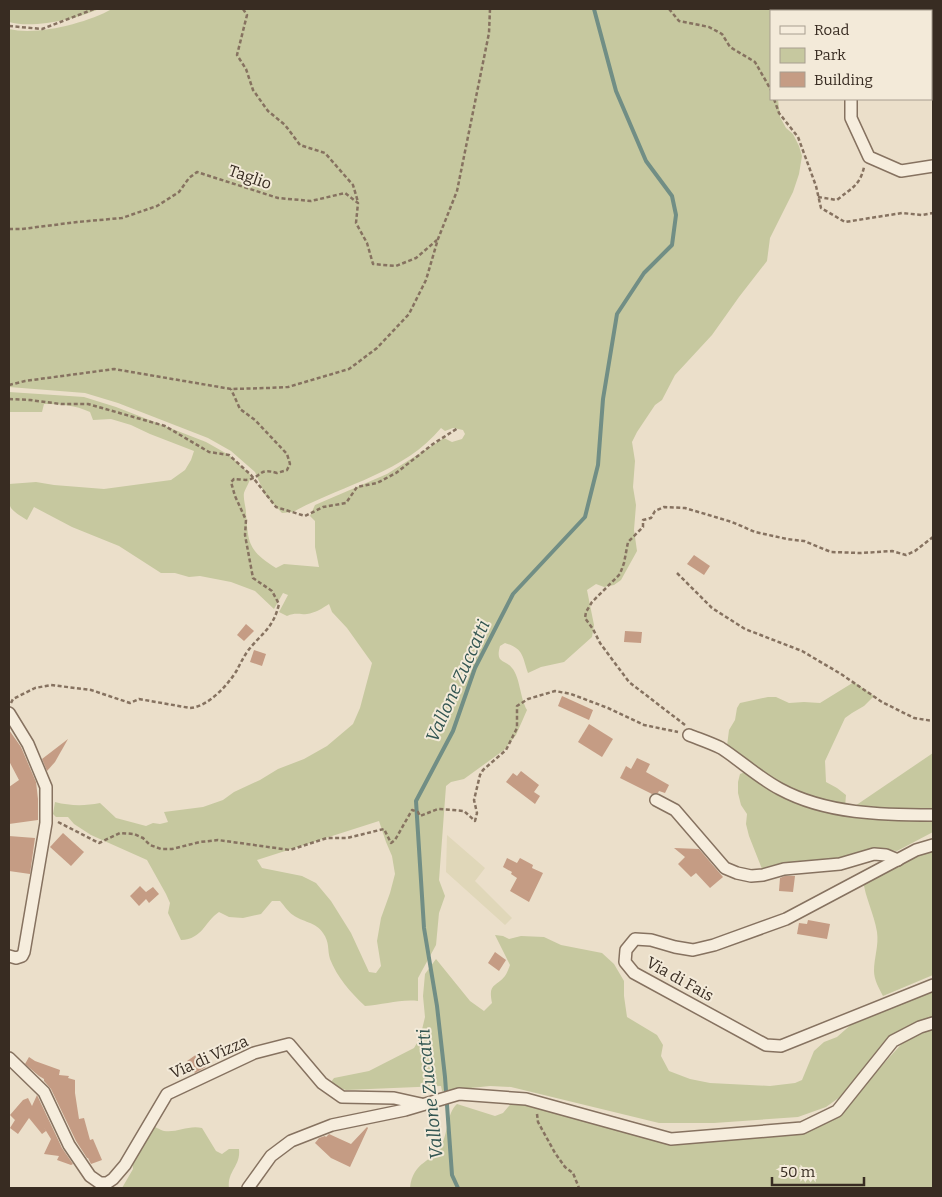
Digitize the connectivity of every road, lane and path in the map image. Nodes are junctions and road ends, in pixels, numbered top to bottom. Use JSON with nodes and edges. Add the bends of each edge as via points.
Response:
{"nodes":[{"id":1,"x":94,"y":9,"type":"edge"},
{"id":2,"x":243,"y":9,"type":"edge"},
{"id":3,"x":490,"y":9,"type":"edge"},
{"id":4,"x":669,"y":9,"type":"edge"},
{"id":5,"x":9,"y":26,"type":"edge"},
{"id":6,"x":770,"y":88,"type":"edge"},
{"id":7,"x":774,"y":100,"type":"edge"},
{"id":8,"x":851,"y":100,"type":"edge"},
{"id":9,"x":869,"y":157,"type":"junction"},
{"id":10,"x":933,"y":166,"type":"edge"},
{"id":11,"x":818,"y":197,"type":"junction"},
{"id":12,"x":358,"y":203,"type":"junction"},
{"id":13,"x":933,"y":213,"type":"edge"},
{"id":14,"x":9,"y":229,"type":"edge"},
{"id":15,"x":438,"y":239,"type":"junction"},
{"id":16,"x":9,"y":386,"type":"edge"},
{"id":17,"x":231,"y":389,"type":"junction"},
{"id":18,"x":9,"y":399,"type":"edge"},
{"id":19,"x":458,"y":428,"type":"dead end"},
{"id":20,"x":253,"y":477,"type":"junction"},
{"id":21,"x":933,"y":537,"type":"edge"},
{"id":22,"x":677,"y":573,"type":"dead end"},
{"id":23,"x":9,"y":705,"type":"edge"},
{"id":24,"x":9,"y":713,"type":"edge"},
{"id":25,"x":933,"y":721,"type":"edge"},
{"id":26,"x":689,"y":735,"type":"junction"},
{"id":27,"x":656,"y":800,"type":"dead end"},
{"id":28,"x":933,"y":815,"type":"edge"},
{"id":29,"x":46,"y":822,"type":"junction"},
{"id":30,"x":933,"y":845,"type":"edge"},
{"id":31,"x":898,"y":860,"type":"junction"},
{"id":32,"x":9,"y":956,"type":"edge"},
{"id":33,"x":933,"y":985,"type":"edge"},
{"id":34,"x":933,"y":1023,"type":"edge"},
{"id":35,"x":9,"y":1058,"type":"edge"},
{"id":36,"x":528,"y":1100,"type":"junction"},
{"id":37,"x":423,"y":1105,"type":"junction"},
{"id":38,"x":248,"y":1188,"type":"edge"},
{"id":39,"x":579,"y":1188,"type":"edge"}],
"edges":[{"from":1,"to":5,"type":"path","via":[[42,29]]},
{"from":2,"to":12,"type":"path","via":[[247,15],[237,55],[246,68],[253,90],[300,145],[325,153],[352,184]]},
{"from":3,"to":15,"type":"path","via":[[489,33],[457,191]]},
{"from":4,"to":6,"type":"path","via":[[679,21],[709,27],[722,34],[730,47],[755,62]]},
{"from":7,"to":11,"type":"path","via":[[779,113],[798,137]]},
{"from":8,"to":9,"type":"street","via":[[850,118]]},
{"from":9,"to":10,"type":"street","via":[[901,172]]},
{"from":9,"to":11,"type":"path","via":[[857,185],[837,200]]},
{"from":11,"to":13,"type":"path","via":[[821,208],[845,222],[902,213]]},
{"from":12,"to":14,"type":"path","name":"Taglio","via":[[344,193],[312,201],[278,198],[198,172],[179,192],[157,206],[122,218]]},
{"from":12,"to":15,"type":"path","via":[[356,223],[367,243],[373,264],[396,266],[416,258]]},
{"from":15,"to":17,"type":"path","via":[[428,274],[409,314],[377,348],[349,369],[284,387]]},
{"from":16,"to":17,"type":"path","via":[[114,369]]},
{"from":17,"to":20,"type":"path","via":[[240,408],[287,454],[290,464],[287,470],[277,474],[260,472]]},
{"from":18,"to":20,"type":"path","via":[[88,404],[145,419],[165,426],[209,452],[229,455]]},
{"from":19,"to":20,"type":"path","via":[[396,473],[377,483],[357,487],[346,502],[323,507],[305,516],[276,507]]},
{"from":20,"to":23,"type":"path","via":[[231,482],[246,520],[245,536],[253,578],[272,591],[280,604],[267,631],[247,652],[212,700],[199,708],[139,700],[130,703],[90,690],[51,684],[13,699]]},
{"from":21,"to":26,"type":"path","via":[[906,555],[892,551],[831,552],[804,541],[755,532],[685,508],[664,507],[655,511],[651,518],[643,520],[643,527],[628,542],[620,574],[592,602],[586,618],[600,644],[629,682],[683,723],[689,729]]},
{"from":22,"to":25,"type":"path","via":[[712,608],[745,629],[802,651],[882,702],[914,718]]},
{"from":24,"to":29,"type":"street","via":[[28,744],[46,787]]},
{"from":26,"to":28,"type":"street","via":[[720,748],[780,790],[804,800],[845,810]]},
{"from":26,"to":29,"type":"path","via":[[644,725],[570,694],[555,691],[528,698],[517,706],[517,728],[506,750],[480,775],[474,800],[475,821],[464,811],[438,809],[420,816],[412,810],[391,843],[384,829],[347,838],[327,838],[290,850],[218,840],[172,850],[161,849],[134,834],[120,833],[99,843],[60,822]]},
{"from":27,"to":31,"type":"street","via":[[675,810],[724,868],[737,873],[763,875],[784,869],[840,864],[874,854]]},
{"from":29,"to":32,"type":"street","via":[[24,952],[16,958]]},
{"from":30,"to":31,"type":"street","name":"Via di Fais"},
{"from":31,"to":33,"type":"street","name":"Via di Fais","via":[[786,919],[714,945],[693,950],[635,939],[626,950],[625,962],[634,973],[766,1045],[781,1046]]},
{"from":34,"to":36,"type":"street","via":[[893,1041],[836,1111],[802,1128],[671,1139]]},
{"from":35,"to":37,"type":"street","name":"Via di Vizza","via":[[44,1092],[69,1145],[90,1176],[100,1183],[114,1179],[125,1165],[167,1094],[254,1053],[289,1044],[322,1083],[342,1098],[394,1098]]},
{"from":36,"to":37,"type":"street","via":[[457,1095]]},
{"from":36,"to":39,"type":"path","via":[[554,1153],[573,1173]]},
{"from":37,"to":38,"type":"street","via":[[332,1125],[291,1141],[271,1156]]}]}
